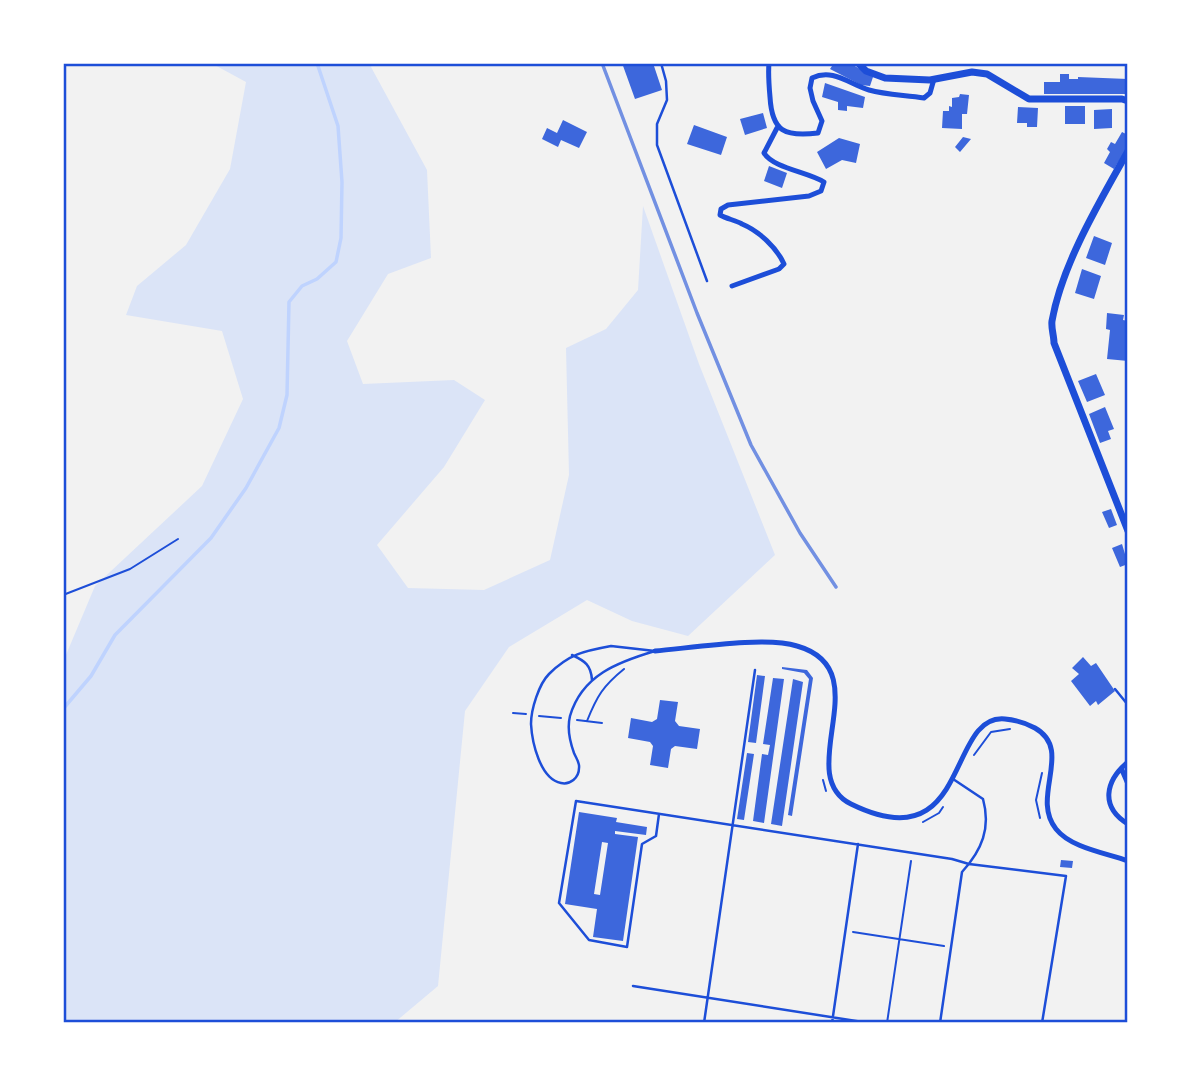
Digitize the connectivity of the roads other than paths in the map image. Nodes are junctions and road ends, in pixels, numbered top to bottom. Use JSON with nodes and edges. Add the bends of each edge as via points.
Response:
{"nodes":[{"id":1,"x":661,"y":63,"type":"edge"},
{"id":2,"x":769,"y":63,"type":"edge"},
{"id":3,"x":858,"y":63,"type":"edge"},
{"id":4,"x":934,"y":79,"type":"junction"},
{"id":5,"x":1128,"y":101,"type":"edge"},
{"id":6,"x":777,"y":128,"type":"junction"},
{"id":7,"x":1128,"y":150,"type":"edge"},
{"id":8,"x":707,"y":281,"type":"dead end"},
{"id":9,"x":732,"y":286,"type":"dead end"},
{"id":10,"x":1128,"y":531,"type":"edge"},
{"id":11,"x":655,"y":651,"type":"junction"},
{"id":12,"x":572,"y":655,"type":"junction"},
{"id":13,"x":755,"y":670,"type":"dead end"},
{"id":14,"x":592,"y":680,"type":"junction"},
{"id":15,"x":1115,"y":690,"type":"dead end"},
{"id":16,"x":1128,"y":705,"type":"edge"},
{"id":17,"x":1128,"y":762,"type":"edge"},
{"id":18,"x":1122,"y":770,"type":"junction"},
{"id":19,"x":953,"y":779,"type":"junction"},
{"id":20,"x":1128,"y":784,"type":"edge"},
{"id":21,"x":659,"y":814,"type":"junction"},
{"id":22,"x":1128,"y":824,"type":"edge"},
{"id":23,"x":732,"y":825,"type":"junction"},
{"id":24,"x":858,"y":844,"type":"junction"},
{"id":25,"x":1128,"y":861,"type":"edge"},
{"id":26,"x":970,"y":864,"type":"junction"},
{"id":27,"x":633,"y":985,"type":"dead end"},
{"id":28,"x":708,"y":997,"type":"junction"},
{"id":29,"x":832,"y":1017,"type":"junction"},
{"id":30,"x":704,"y":1023,"type":"edge"},
{"id":31,"x":832,"y":1023,"type":"edge"},
{"id":32,"x":869,"y":1023,"type":"edge"},
{"id":33,"x":940,"y":1023,"type":"edge"},
{"id":34,"x":1042,"y":1023,"type":"edge"}],
"edges":[{"from":1,"to":8,"type":"lane","via":[[667,100],[657,124],[657,145]]},
{"from":2,"to":6,"type":"street","via":[[771,116]]},
{"from":3,"to":4,"type":"street","via":[[885,78]]},
{"from":4,"to":5,"type":"street","via":[[972,72],[987,74],[1029,99]]},
{"from":4,"to":6,"type":"street","via":[[924,98],[870,90],[821,74],[812,78],[810,89],[822,121],[818,133],[788,134]]},
{"from":6,"to":9,"type":"street","via":[[764,153],[769,160],[824,182],[821,191],[809,196],[721,209],[720,215],[763,238],[784,264]]},
{"from":7,"to":10,"type":"street","via":[[1086,228],[1052,323],[1054,343]]},
{"from":11,"to":12,"type":"lane","via":[[611,646]]},
{"from":11,"to":14,"type":"lane","via":[[617,662]]},
{"from":11,"to":19,"type":"street","via":[[780,642],[813,652],[831,671],[835,691],[829,752],[834,790],[866,811],[916,816],[934,806]]},
{"from":12,"to":14,"type":"lane","via":[[585,661]]},
{"from":12,"to":14,"type":"lane","via":[[547,676],[531,722],[544,771],[562,784],[577,776],[580,766],[569,719],[577,698]]},
{"from":13,"to":23,"type":"lane"},
{"from":15,"to":16,"type":"lane"},
{"from":17,"to":18,"type":"street"},
{"from":18,"to":20,"type":"street"},
{"from":18,"to":22,"type":"street","via":[[1109,787],[1108,802]]},
{"from":19,"to":25,"type":"street","via":[[983,726],[996,719],[1027,724],[1044,733],[1053,745],[1046,805],[1056,830],[1071,841]]},
{"from":19,"to":26,"type":"lane","via":[[983,799],[988,817]]},
{"from":21,"to":21,"type":"lane","via":[[576,801],[559,903],[589,940],[627,947],[642,844],[656,836]]},
{"from":21,"to":23,"type":"lane"},
{"from":23,"to":24,"type":"lane"},
{"from":23,"to":28,"type":"lane"},
{"from":24,"to":26,"type":"lane"},
{"from":24,"to":29,"type":"lane"},
{"from":26,"to":33,"type":"lane","via":[[962,872]]},
{"from":26,"to":34,"type":"lane","via":[[1066,876]]},
{"from":27,"to":28,"type":"lane"},
{"from":28,"to":29,"type":"lane"},
{"from":28,"to":30,"type":"lane"},
{"from":29,"to":31,"type":"lane"},
{"from":29,"to":32,"type":"lane"}]}
